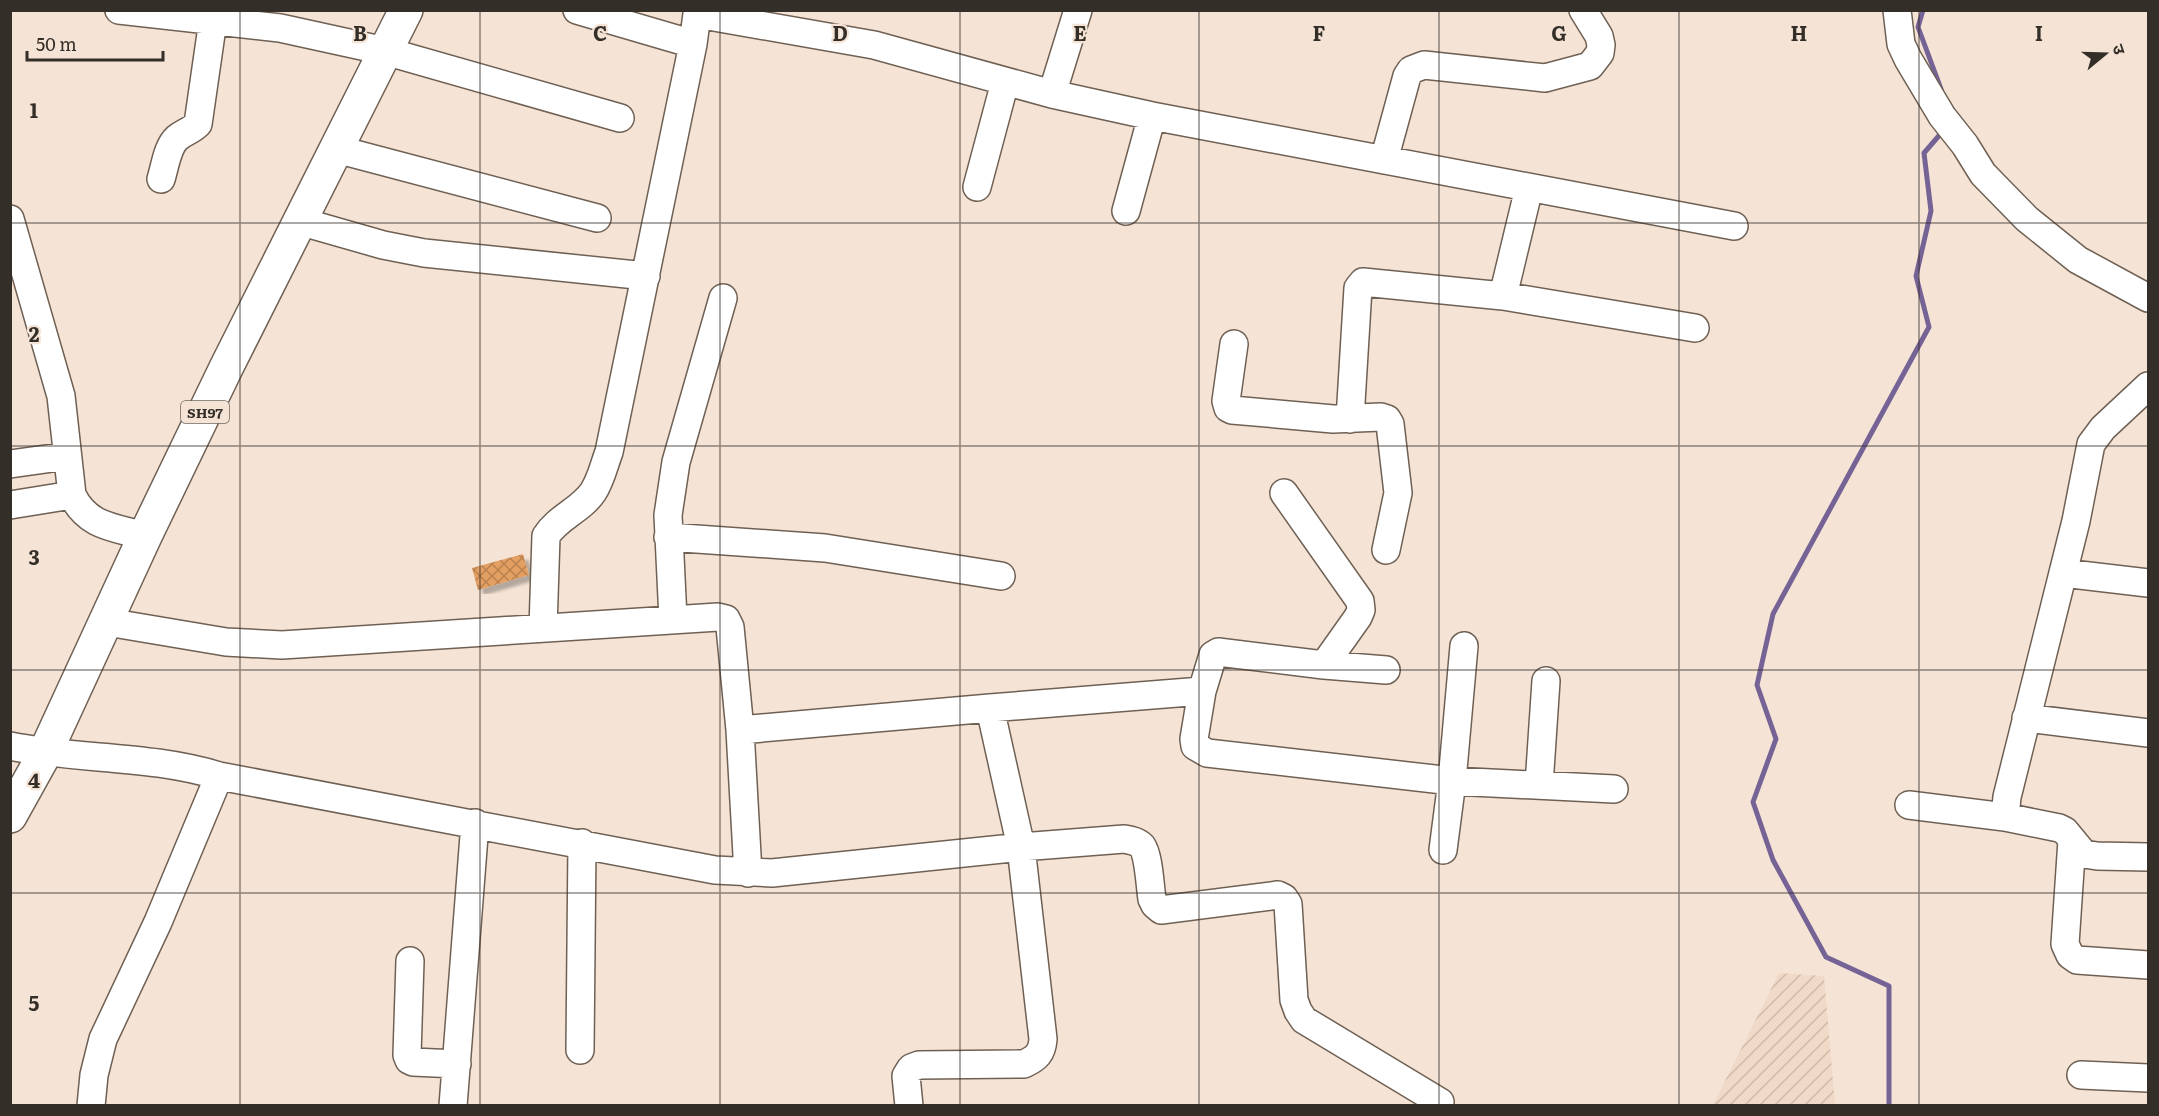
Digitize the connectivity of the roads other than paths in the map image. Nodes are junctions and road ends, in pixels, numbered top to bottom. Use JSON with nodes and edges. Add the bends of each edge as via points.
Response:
{"nodes":[{"id":1,"x":119,"y":10,"type":"edge"},
{"id":2,"x":406,"y":10,"type":"edge"},
{"id":3,"x":577,"y":10,"type":"edge"},
{"id":4,"x":1078,"y":10,"type":"edge"},
{"id":5,"x":1583,"y":10,"type":"edge"},
{"id":6,"x":1897,"y":10,"type":"edge"},
{"id":7,"x":697,"y":12,"type":"edge"},
{"id":8,"x":258,"y":17,"type":"edge"},
{"id":9,"x":213,"y":20,"type":"junction"},
{"id":10,"x":693,"y":44,"type":"junction"},
{"id":11,"x":385,"y":51,"type":"junction"},
{"id":12,"x":1005,"y":82,"type":"junction"},
{"id":13,"x":1052,"y":94,"type":"junction"},
{"id":14,"x":1152,"y":116,"type":"junction"},
{"id":15,"x":620,"y":118,"type":"dead end"},
{"id":16,"x":336,"y":149,"type":"junction"},
{"id":17,"x":1384,"y":160,"type":"junction"},
{"id":18,"x":161,"y":179,"type":"dead end"},
{"id":19,"x":977,"y":187,"type":"dead end"},
{"id":20,"x":1529,"y":188,"type":"junction"},
{"id":21,"x":1126,"y":211,"type":"dead end"},
{"id":22,"x":597,"y":218,"type":"dead end"},
{"id":23,"x":10,"y":219,"type":"edge"},
{"id":24,"x":299,"y":221,"type":"junction"},
{"id":25,"x":1734,"y":226,"type":"dead end"},
{"id":26,"x":18,"y":273,"type":"edge"},
{"id":27,"x":646,"y":276,"type":"junction"},
{"id":28,"x":1503,"y":296,"type":"junction"},
{"id":29,"x":723,"y":298,"type":"dead end"},
{"id":30,"x":2148,"y":298,"type":"edge"},
{"id":31,"x":1695,"y":328,"type":"dead end"},
{"id":32,"x":1234,"y":344,"type":"dead end"},
{"id":33,"x":2148,"y":386,"type":"edge"},
{"id":34,"x":1350,"y":419,"type":"junction"},
{"id":35,"x":67,"y":456,"type":"junction"},
{"id":36,"x":10,"y":464,"type":"edge"},
{"id":37,"x":1284,"y":493,"type":"dead end"},
{"id":38,"x":72,"y":495,"type":"junction"},
{"id":39,"x":10,"y":505,"type":"edge"},
{"id":40,"x":145,"y":536,"type":"junction"},
{"id":41,"x":668,"y":537,"type":"junction"},
{"id":42,"x":1386,"y":550,"type":"dead end"},
{"id":43,"x":2063,"y":573,"type":"junction"},
{"id":44,"x":1001,"y":576,"type":"dead end"},
{"id":45,"x":2148,"y":583,"type":"edge"},
{"id":46,"x":673,"y":619,"type":"junction"},
{"id":47,"x":107,"y":622,"type":"junction"},
{"id":48,"x":543,"y":628,"type":"junction"},
{"id":49,"x":1464,"y":646,"type":"dead end"},
{"id":50,"x":1324,"y":665,"type":"junction"},
{"id":51,"x":1386,"y":670,"type":"dead end"},
{"id":52,"x":1546,"y":681,"type":"dead end"},
{"id":53,"x":1202,"y":691,"type":"junction"},
{"id":54,"x":990,"y":708,"type":"junction"},
{"id":55,"x":2026,"y":718,"type":"junction"},
{"id":56,"x":740,"y":730,"type":"junction"},
{"id":57,"x":2148,"y":733,"type":"edge"},
{"id":58,"x":10,"y":747,"type":"edge"},
{"id":59,"x":45,"y":753,"type":"junction"},
{"id":60,"x":219,"y":776,"type":"junction"},
{"id":61,"x":1452,"y":781,"type":"junction"},
{"id":62,"x":19,"y":783,"type":"edge"},
{"id":63,"x":1539,"y":785,"type":"junction"},
{"id":64,"x":1614,"y":789,"type":"dead end"},
{"id":65,"x":1909,"y":805,"type":"dead end"},
{"id":66,"x":10,"y":816,"type":"edge"},
{"id":67,"x":2006,"y":817,"type":"junction"},
{"id":68,"x":475,"y":823,"type":"junction"},
{"id":69,"x":2072,"y":840,"type":"junction"},
{"id":70,"x":582,"y":843,"type":"junction"},
{"id":71,"x":1021,"y":847,"type":"junction"},
{"id":72,"x":1443,"y":850,"type":"dead end"},
{"id":73,"x":2148,"y":857,"type":"edge"},
{"id":74,"x":748,"y":873,"type":"junction"},
{"id":75,"x":410,"y":961,"type":"dead end"},
{"id":76,"x":2148,"y":965,"type":"edge"},
{"id":77,"x":580,"y":1050,"type":"dead end"},
{"id":78,"x":457,"y":1064,"type":"junction"},
{"id":79,"x":2081,"y":1075,"type":"dead end"},
{"id":80,"x":2148,"y":1078,"type":"edge"},
{"id":81,"x":1440,"y":1102,"type":"dead end"},
{"id":82,"x":91,"y":1106,"type":"edge"},
{"id":83,"x":453,"y":1106,"type":"edge"},
{"id":84,"x":909,"y":1106,"type":"edge"}],
"edges":[{"from":1,"to":9,"type":"street"},
{"from":2,"to":11,"type":"main road","number":"SH97"},
{"from":3,"to":10,"type":"street"},
{"from":4,"to":13,"type":"street"},
{"from":5,"to":17,"type":"street","via":[[1602,45],[1590,66],[1545,78],[1424,65],[1411,70]]},
{"from":6,"to":30,"type":"street","via":[[1901,44],[1942,116],[1983,174],[2027,219],[2078,260]]},
{"from":7,"to":10,"type":"street"},
{"from":7,"to":12,"type":"street","via":[[874,45]]},
{"from":8,"to":9,"type":"street"},
{"from":8,"to":11,"type":"street"},
{"from":9,"to":18,"type":"street","via":[[198,124],[172,144]]},
{"from":10,"to":27,"type":"street"},
{"from":11,"to":15,"type":"street"},
{"from":11,"to":16,"type":"main road","number":"SH97"},
{"from":12,"to":13,"type":"street"},
{"from":12,"to":19,"type":"street"},
{"from":13,"to":14,"type":"street"},
{"from":14,"to":17,"type":"street"},
{"from":14,"to":21,"type":"street"},
{"from":16,"to":22,"type":"street"},
{"from":16,"to":24,"type":"main road","number":"SH97"},
{"from":17,"to":20,"type":"street"},
{"from":20,"to":25,"type":"street"},
{"from":20,"to":28,"type":"street"},
{"from":23,"to":26,"type":"street"},
{"from":24,"to":27,"type":"street","via":[[424,253]]},
{"from":24,"to":40,"type":"main road","number":"SH97"},
{"from":26,"to":35,"type":"street","via":[[61,396]]},
{"from":27,"to":48,"type":"street","via":[[602,474],[593,492],[552,526],[546,536]]},
{"from":28,"to":31,"type":"street"},
{"from":28,"to":34,"type":"street","via":[[1367,282],[1359,285]]},
{"from":29,"to":41,"type":"street","via":[[676,462]]},
{"from":32,"to":34,"type":"street","via":[[1228,408]]},
{"from":33,"to":43,"type":"street","via":[[2091,444]]},
{"from":34,"to":42,"type":"street","via":[[1381,417],[1390,424],[1398,493]]},
{"from":35,"to":36,"type":"street"},
{"from":35,"to":38,"type":"street"},
{"from":37,"to":50,"type":"street","via":[[1360,601],[1358,617]]},
{"from":38,"to":39,"type":"street"},
{"from":38,"to":40,"type":"street","via":[[79,509],[96,522]]},
{"from":40,"to":47,"type":"main road","number":"SH97"},
{"from":41,"to":44,"type":"street","via":[[825,548]]},
{"from":41,"to":46,"type":"street"},
{"from":43,"to":45,"type":"street"},
{"from":43,"to":55,"type":"street"},
{"from":46,"to":48,"type":"street"},
{"from":46,"to":56,"type":"street","via":[[726,619]]},
{"from":47,"to":48,"type":"street","via":[[226,642],[282,645]]},
{"from":47,"to":59,"type":"main road","number":"SH97"},
{"from":49,"to":61,"type":"street"},
{"from":50,"to":51,"type":"street"},
{"from":50,"to":53,"type":"street","via":[[1218,652],[1213,655]]},
{"from":52,"to":63,"type":"street"},
{"from":53,"to":54,"type":"street"},
{"from":53,"to":61,"type":"street","via":[[1194,739],[1201,750]]},
{"from":54,"to":56,"type":"street"},
{"from":54,"to":71,"type":"street"},
{"from":55,"to":57,"type":"street"},
{"from":55,"to":67,"type":"street"},
{"from":56,"to":74,"type":"street"},
{"from":58,"to":59,"type":"street"},
{"from":59,"to":60,"type":"street","via":[[163,763]]},
{"from":59,"to":62,"type":"main road","number":"SH97"},
{"from":60,"to":68,"type":"street"},
{"from":60,"to":82,"type":"street","via":[[159,922],[111,1018],[94,1075]]},
{"from":61,"to":63,"type":"street"},
{"from":61,"to":72,"type":"street"},
{"from":62,"to":66,"type":"main road","number":"SH97"},
{"from":63,"to":64,"type":"street"},
{"from":65,"to":67,"type":"street"},
{"from":67,"to":69,"type":"street","via":[[2059,828]]},
{"from":68,"to":70,"type":"street"},
{"from":68,"to":78,"type":"street"},
{"from":69,"to":73,"type":"street","via":[[2084,854]]},
{"from":69,"to":76,"type":"street","via":[[2065,944],[2070,955],[2077,960]]},
{"from":70,"to":74,"type":"street"},
{"from":70,"to":77,"type":"street"},
{"from":71,"to":74,"type":"street"},
{"from":71,"to":81,"type":"street","via":[[1134,841],[1142,846],[1152,899],[1161,910],[1278,895],[1284,898],[1288,904],[1294,1000],[1304,1020]]},
{"from":71,"to":84,"type":"street","via":[[1042,1051],[1024,1064],[911,1068],[906,1076]]},
{"from":75,"to":78,"type":"street","via":[[409,1060]]},
{"from":78,"to":83,"type":"street"},
{"from":79,"to":80,"type":"street"}]}
